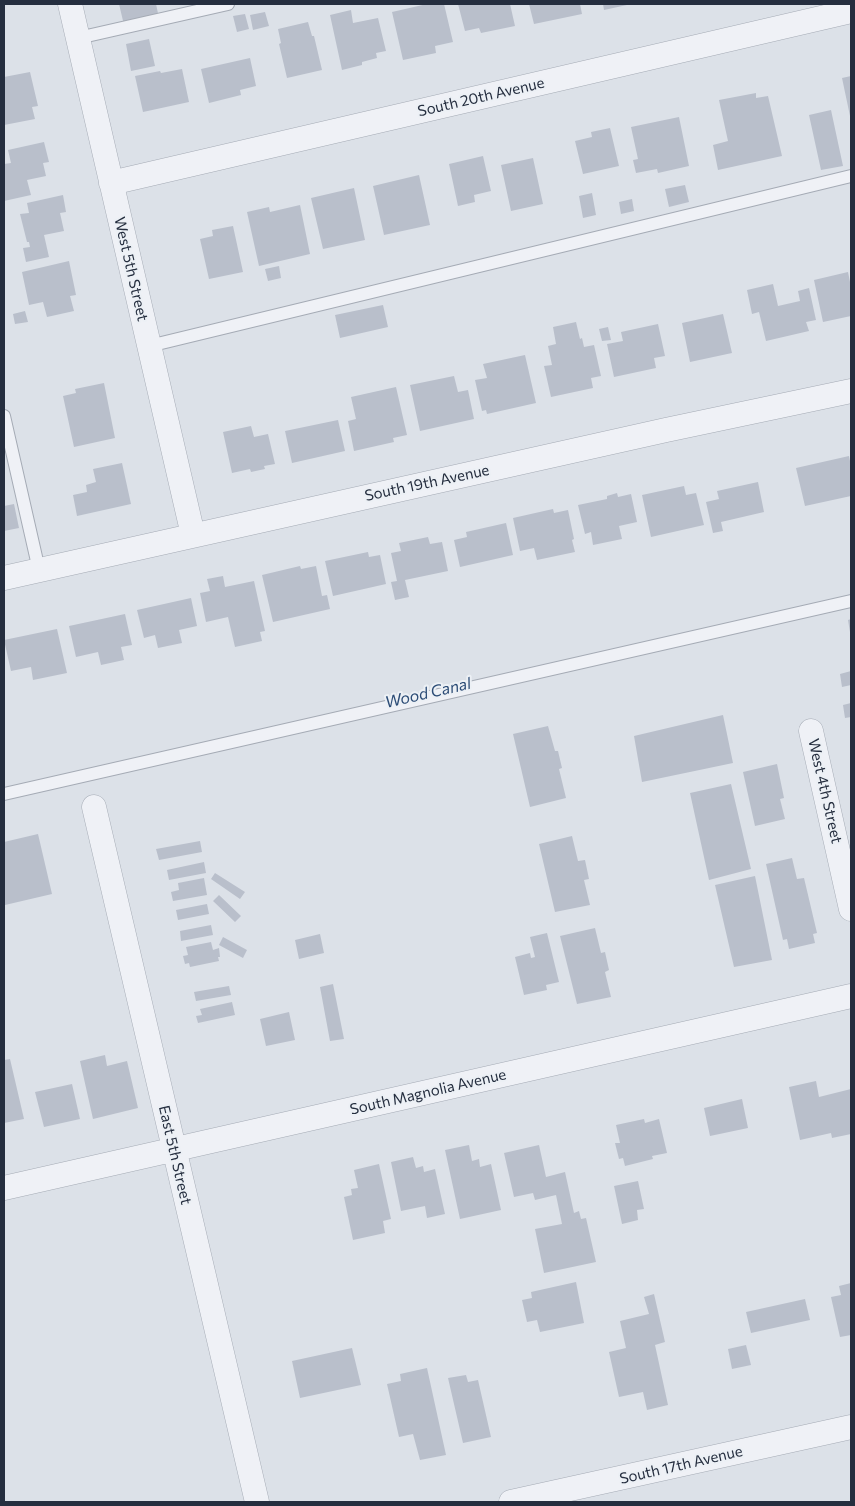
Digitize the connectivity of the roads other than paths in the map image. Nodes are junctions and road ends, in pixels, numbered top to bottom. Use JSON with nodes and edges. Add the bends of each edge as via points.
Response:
{"nodes":[{"id":1,"x":70,"y":4,"type":"edge"},
{"id":2,"x":228,"y":4,"type":"edge"},
{"id":3,"x":851,"y":11,"type":"edge"},
{"id":4,"x":78,"y":38,"type":"junction"},
{"id":5,"x":851,"y":176,"type":"edge"},
{"id":6,"x":111,"y":183,"type":"junction"},
{"id":7,"x":149,"y":346,"type":"junction"},
{"id":8,"x":851,"y":391,"type":"edge"},
{"id":9,"x":4,"y":416,"type":"edge"},
{"id":10,"x":193,"y":535,"type":"junction"},
{"id":11,"x":38,"y":570,"type":"junction"},
{"id":12,"x":4,"y":578,"type":"edge"},
{"id":13,"x":851,"y":601,"type":"edge"},
{"id":14,"x":812,"y":731,"type":"dead end"},
{"id":15,"x":4,"y":794,"type":"edge"},
{"id":16,"x":94,"y":807,"type":"dead end"},
{"id":17,"x":851,"y":909,"type":"edge"},
{"id":18,"x":851,"y":996,"type":"edge"},
{"id":19,"x":174,"y":1150,"type":"junction"},
{"id":20,"x":4,"y":1188,"type":"edge"},
{"id":21,"x":851,"y":1427,"type":"edge"},
{"id":22,"x":258,"y":1502,"type":"edge"},
{"id":23,"x":511,"y":1502,"type":"edge"}],
"edges":[{"from":1,"to":4,"type":"street","name":"West 5th Street"},
{"from":2,"to":4,"type":"lane"},
{"from":3,"to":6,"type":"street","name":"South 20th Avenue"},
{"from":4,"to":6,"type":"street","name":"West 5th Street"},
{"from":5,"to":7,"type":"lane"},
{"from":6,"to":7,"type":"street","name":"West 5th Street"},
{"from":7,"to":10,"type":"street","name":"West 5th Street"},
{"from":8,"to":10,"type":"street","name":"South 19th Avenue"},
{"from":9,"to":11,"type":"lane"},
{"from":10,"to":11,"type":"street","name":"South 19th Avenue"},
{"from":11,"to":12,"type":"street","name":"South 19th Avenue"},
{"from":13,"to":15,"type":"lane"},
{"from":14,"to":17,"type":"street","name":"West 4th Street"},
{"from":16,"to":19,"type":"street","name":"East 5th Street"},
{"from":18,"to":19,"type":"street","name":"South Magnolia Avenue"},
{"from":19,"to":20,"type":"street","name":"South Magnolia Avenue"},
{"from":19,"to":22,"type":"street","name":"East 5th Street"},
{"from":21,"to":23,"type":"street","name":"South 17th Avenue"}]}
